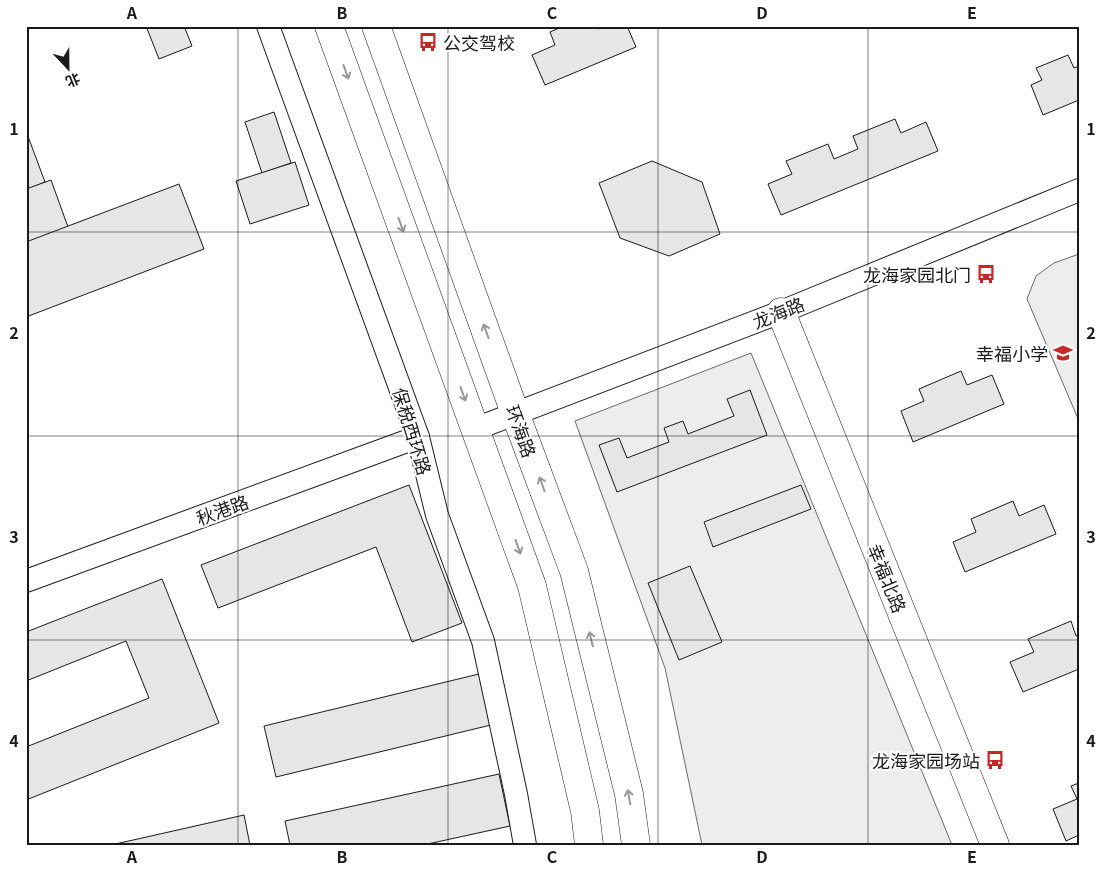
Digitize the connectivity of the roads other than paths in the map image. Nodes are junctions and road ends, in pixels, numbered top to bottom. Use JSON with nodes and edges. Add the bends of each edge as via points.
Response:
{"nodes":[{"id":1,"x":268,"y":26,"type":"edge"},
{"id":2,"x":329,"y":26,"type":"edge"},
{"id":3,"x":376,"y":26,"type":"edge"},
{"id":4,"x":1079,"y":190,"type":"edge"},
{"id":5,"x":781,"y":312,"type":"junction"},
{"id":6,"x":515,"y":413,"type":"junction"},
{"id":7,"x":476,"y":429,"type":"junction"},
{"id":8,"x":418,"y":438,"type":"junction"},
{"id":9,"x":26,"y":581,"type":"edge"},
{"id":10,"x":525,"y":845,"type":"edge"},
{"id":11,"x":589,"y":845,"type":"edge"},
{"id":12,"x":636,"y":845,"type":"edge"},
{"id":13,"x":995,"y":845,"type":"edge"}],
"edges":[{"from":1,"to":8,"type":"street","name":"保税西环路"},
{"from":2,"to":7,"type":"main road","one_way":true},
{"from":6,"to":3,"type":"main road","name":"环海路","one_way":true},
{"from":4,"to":5,"type":"street","name":"龙海路"},
{"from":5,"to":6,"type":"street","name":"龙海路"},
{"from":5,"to":13,"type":"main road","name":"幸福北路"},
{"from":6,"to":7,"type":"street","name":"龙海路"},
{"from":12,"to":6,"type":"main road","name":"环海路","one_way":true,"via":[[629,794],[574,570]]},
{"from":7,"to":11,"type":"main road","one_way":true,"via":[[532,586],[584,810]]},
{"from":8,"to":9,"type":"street","name":"秋港路"},
{"from":8,"to":10,"type":"street","name":"保税西环路","via":[[437,515],[483,641]]}]}
